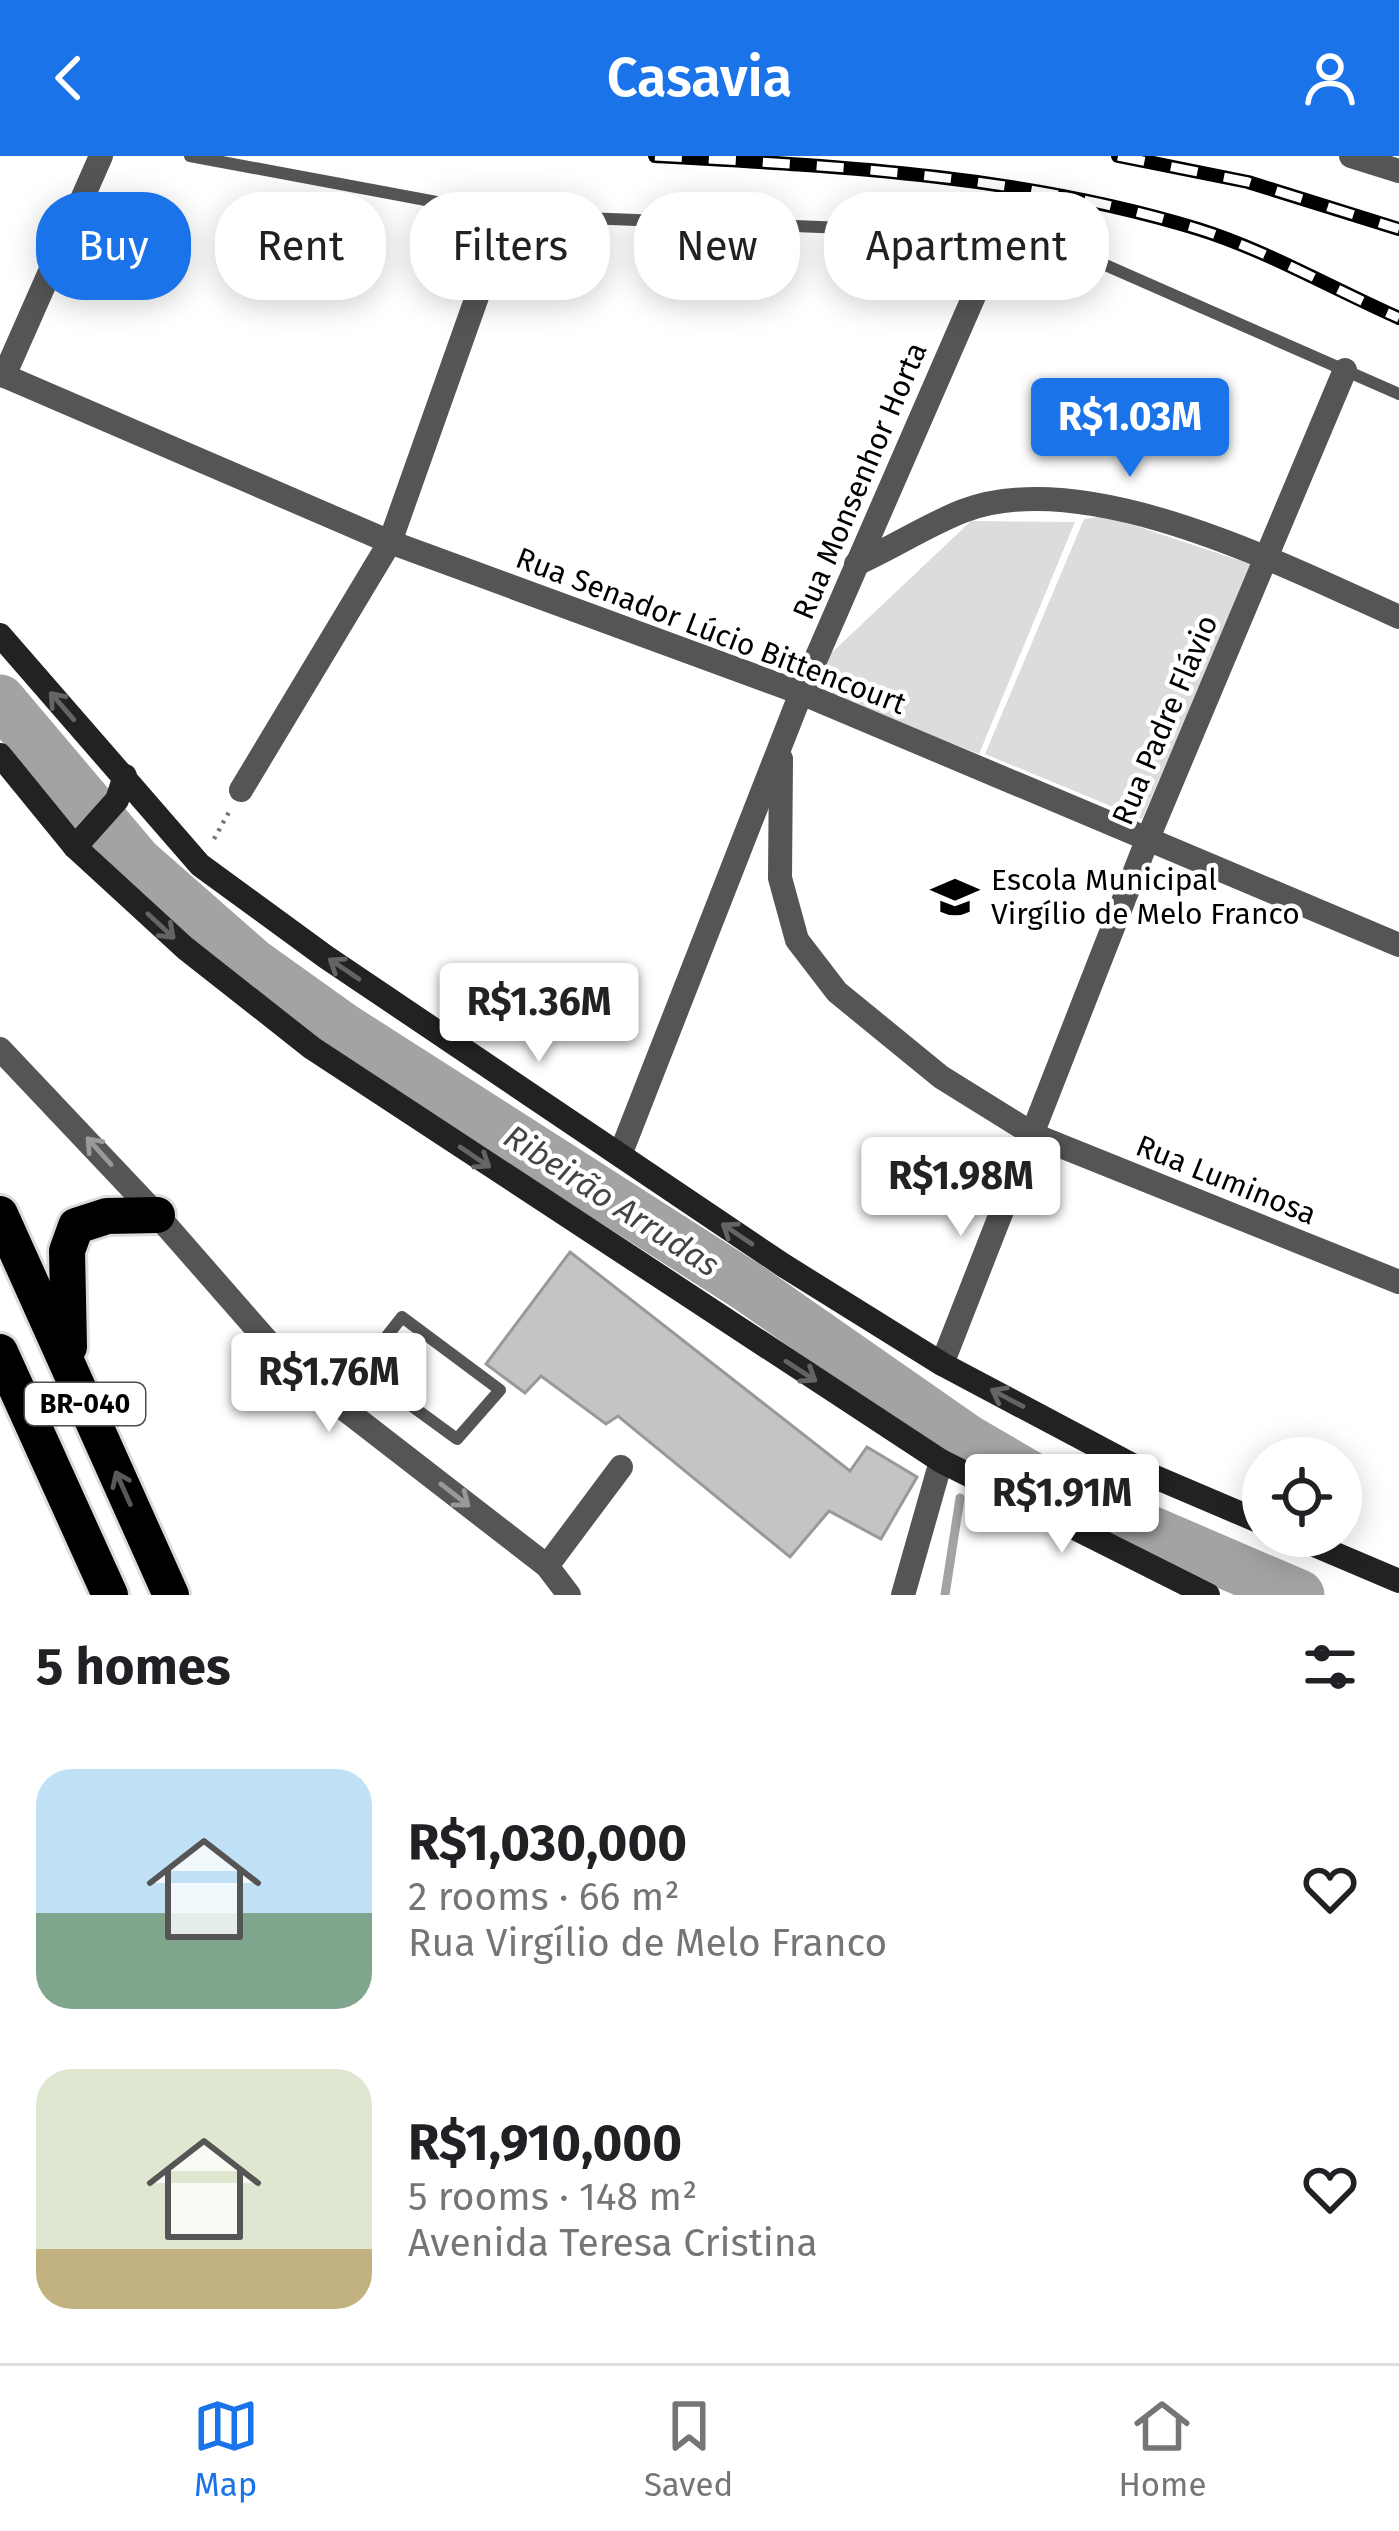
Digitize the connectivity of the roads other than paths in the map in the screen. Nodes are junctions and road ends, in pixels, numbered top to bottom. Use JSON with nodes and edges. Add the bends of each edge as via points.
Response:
{"nodes":[{"id":1,"x":101,"y":156,"type":"edge"},
{"id":2,"x":190,"y":156,"type":"edge"},
{"id":3,"x":1351,"y":156,"type":"edge"},
{"id":4,"x":1399,"y":171,"type":"edge"},
{"id":5,"x":410,"y":197,"type":"edge"},
{"id":6,"x":610,"y":219,"type":"edge"},
{"id":7,"x":824,"y":227,"type":"edge"},
{"id":8,"x":1109,"y":267,"type":"edge"},
{"id":9,"x":476,"y":300,"type":"edge"},
{"id":10,"x":972,"y":300,"type":"edge"},
{"id":11,"x":1345,"y":370,"type":"junction"},
{"id":12,"x":2,"y":375,"type":"edge"},
{"id":13,"x":1399,"y":394,"type":"edge"},
{"id":14,"x":389,"y":542,"type":"junction"},
{"id":15,"x":1265,"y":558,"type":"junction"},
{"id":16,"x":856,"y":564,"type":"junction"},
{"id":17,"x":1399,"y":617,"type":"edge"},
{"id":18,"x":0,"y":635,"type":"edge"},
{"id":19,"x":801,"y":693,"type":"junction"},
{"id":20,"x":781,"y":744,"type":"junction"},
{"id":21,"x":0,"y":755,"type":"edge"},
{"id":22,"x":121,"y":788,"type":"junction"},
{"id":23,"x":241,"y":790,"type":"road end"},
{"id":24,"x":1148,"y":838,"type":"junction"},
{"id":25,"x":81,"y":841,"type":"junction"},
{"id":26,"x":1399,"y":945,"type":"edge"},
{"id":27,"x":0,"y":1049,"type":"edge"},
{"id":28,"x":1036,"y":1136,"type":"junction"},
{"id":29,"x":620,"y":1156,"type":"junction"},
{"id":30,"x":0,"y":1214,"type":"edge"},
{"id":31,"x":157,"y":1215,"type":"junction"},
{"id":32,"x":1399,"y":1282,"type":"edge"},
{"id":33,"x":0,"y":1352,"type":"edge"},
{"id":34,"x":943,"y":1364,"type":"junction"},
{"id":35,"x":70,"y":1368,"type":"junction"},
{"id":36,"x":361,"y":1369,"type":"junction"},
{"id":37,"x":334,"y":1402,"type":"junction"},
{"id":38,"x":941,"y":1461,"type":"junction"},
{"id":39,"x":621,"y":1467,"type":"dead end"},
{"id":40,"x":1242,"y":1514,"type":"edge"},
{"id":41,"x":1342,"y":1557,"type":"edge"},
{"id":42,"x":547,"y":1566,"type":"junction"},
{"id":43,"x":1399,"y":1581,"type":"edge"},
{"id":44,"x":110,"y":1595,"type":"edge"},
{"id":45,"x":171,"y":1595,"type":"edge"},
{"id":46,"x":569,"y":1595,"type":"edge"},
{"id":47,"x":903,"y":1595,"type":"edge"},
{"id":48,"x":1208,"y":1595,"type":"edge"}],
"edges":[{"from":1,"to":12,"type":"street"},
{"from":2,"to":5,"type":"lane"},
{"from":3,"to":4,"type":"street"},
{"from":6,"to":7,"type":"lane"},
{"from":8,"to":11,"type":"lane"},
{"from":9,"to":14,"type":"street"},
{"from":10,"to":16,"type":"street","name":"Rua Monsenhor Horta"},
{"from":11,"to":13,"type":"lane"},
{"from":11,"to":15,"type":"street","name":"Rua Padre Flávio"},
{"from":12,"to":14,"type":"street","name":"Rua Senador Lúcio Bittencourt"},
{"from":14,"to":19,"type":"street","name":"Rua Senador Lúcio Bittencourt"},
{"from":14,"to":23,"type":"street"},
{"from":15,"to":16,"type":"street","via":[[1114,506],[1053,499],[965,510]]},
{"from":15,"to":17,"type":"street"},
{"from":15,"to":24,"type":"street","name":"Rua Padre Flávio"},
{"from":16,"to":19,"type":"street","name":"Rua Monsenhor Horta"},
{"from":22,"to":18,"type":"main road","one_way":true},
{"from":19,"to":20,"type":"street","name":"Rua Monsenhor Horta"},
{"from":19,"to":24,"type":"street","name":"Rua Senador Lúcio Bittencourt"},
{"from":20,"to":28,"type":"street","name":"Rua Luminosa","via":[[780,878],[797,940],[837,992],[941,1077]]},
{"from":20,"to":29,"type":"street","name":"Rua Monsenhor Horta"},
{"from":21,"to":25,"type":"main road"},
{"from":22,"to":25,"type":"main road"},
{"from":29,"to":22,"type":"main road","one_way":true,"via":[[200,865]]},
{"from":24,"to":26,"type":"street","name":"Rua Senador Lúcio Bittencourt"},
{"from":24,"to":28,"type":"street","name":"Rua Padre Flávio"},
{"from":25,"to":38,"type":"main road","one_way":true,"via":[[185,948],[312,1048]]},
{"from":31,"to":27,"type":"street","one_way":true},
{"from":28,"to":32,"type":"street","name":"Rua Luminosa"},
{"from":28,"to":34,"type":"street","name":"Rua Padre Flávio"},
{"from":34,"to":29,"type":"main road","one_way":true},
{"from":30,"to":35,"type":"highway","number":"BR-040"},
{"from":31,"to":35,"type":"highway","via":[[76,1226],[67,1251]]},
{"from":31,"to":37,"type":"street","via":[[290,1367]]},
{"from":33,"to":44,"type":"highway","number":"BR-040"},
{"from":40,"to":34,"type":"main road","one_way":true},
{"from":45,"to":35,"type":"highway","number":"BR-040","one_way":true},
{"from":36,"to":36,"type":"lane","via":[[402,1317],[500,1390],[457,1439]]},
{"from":36,"to":37,"type":"lane"},
{"from":37,"to":42,"type":"street","one_way":true},
{"from":38,"to":47,"type":"street"},
{"from":38,"to":48,"type":"main road"},
{"from":39,"to":42,"type":"street"},
{"from":41,"to":43,"type":"main road"},
{"from":42,"to":46,"type":"street"}]}
